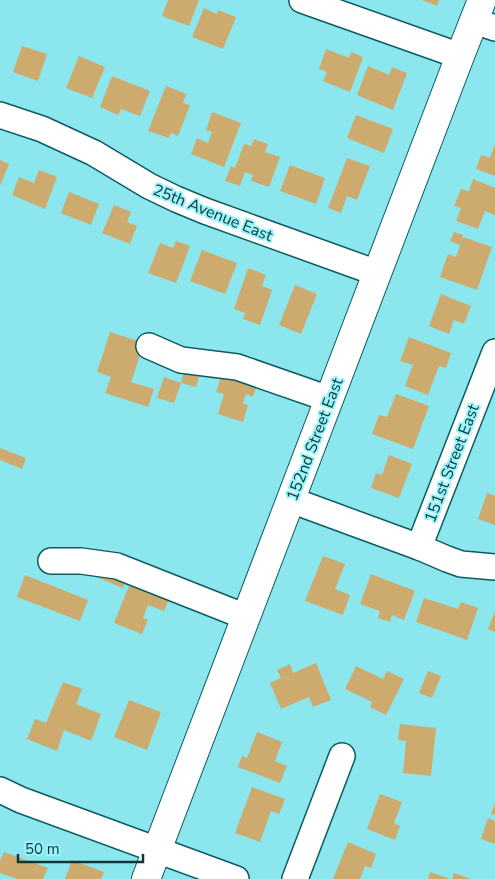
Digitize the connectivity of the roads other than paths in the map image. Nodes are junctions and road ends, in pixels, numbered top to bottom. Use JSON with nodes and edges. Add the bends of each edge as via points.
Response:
{"nodes":[{"id":1,"x":302,"y":0,"type":"edge"},
{"id":2,"x":484,"y":16,"type":"edge"},
{"id":3,"x":460,"y":56,"type":"junction"},
{"id":4,"x":0,"y":114,"type":"edge"},
{"id":5,"x":377,"y":273,"type":"junction"},
{"id":6,"x":149,"y":346,"type":"dead end"},
{"id":7,"x":495,"y":352,"type":"edge"},
{"id":8,"x":329,"y":399,"type":"junction"},
{"id":9,"x":290,"y":500,"type":"junction"},
{"id":10,"x":418,"y":547,"type":"junction"},
{"id":11,"x":51,"y":561,"type":"dead end"},
{"id":12,"x":495,"y":567,"type":"edge"},
{"id":13,"x":246,"y":617,"type":"junction"},
{"id":14,"x":342,"y":756,"type":"dead end"},
{"id":15,"x":0,"y":790,"type":"edge"},
{"id":16,"x":158,"y":850,"type":"junction"},
{"id":17,"x":146,"y":879,"type":"edge"},
{"id":18,"x":236,"y":879,"type":"edge"},
{"id":19,"x":296,"y":879,"type":"edge"}],
"edges":[{"from":1,"to":3,"type":"street"},
{"from":2,"to":3,"type":"main road","name":"152nd Street East"},
{"from":3,"to":5,"type":"main road","name":"152nd Street East"},
{"from":4,"to":5,"type":"street","name":"25th Avenue East","via":[[42,129],[94,154],[176,200]]},
{"from":5,"to":8,"type":"main road","name":"152nd Street East"},
{"from":6,"to":8,"type":"street","via":[[181,360],[237,367]]},
{"from":7,"to":10,"type":"street","name":"151st Street East"},
{"from":8,"to":9,"type":"main road","name":"152nd Street East"},
{"from":9,"to":10,"type":"street"},
{"from":9,"to":13,"type":"main road","name":"152nd Street East"},
{"from":10,"to":12,"type":"street","via":[[461,564]]},
{"from":11,"to":13,"type":"street","via":[[117,566]]},
{"from":13,"to":16,"type":"main road","name":"152nd Street East"},
{"from":14,"to":19,"type":"street"},
{"from":15,"to":16,"type":"street"},
{"from":16,"to":17,"type":"main road","name":"152nd Street East"},
{"from":16,"to":18,"type":"street"}]}
